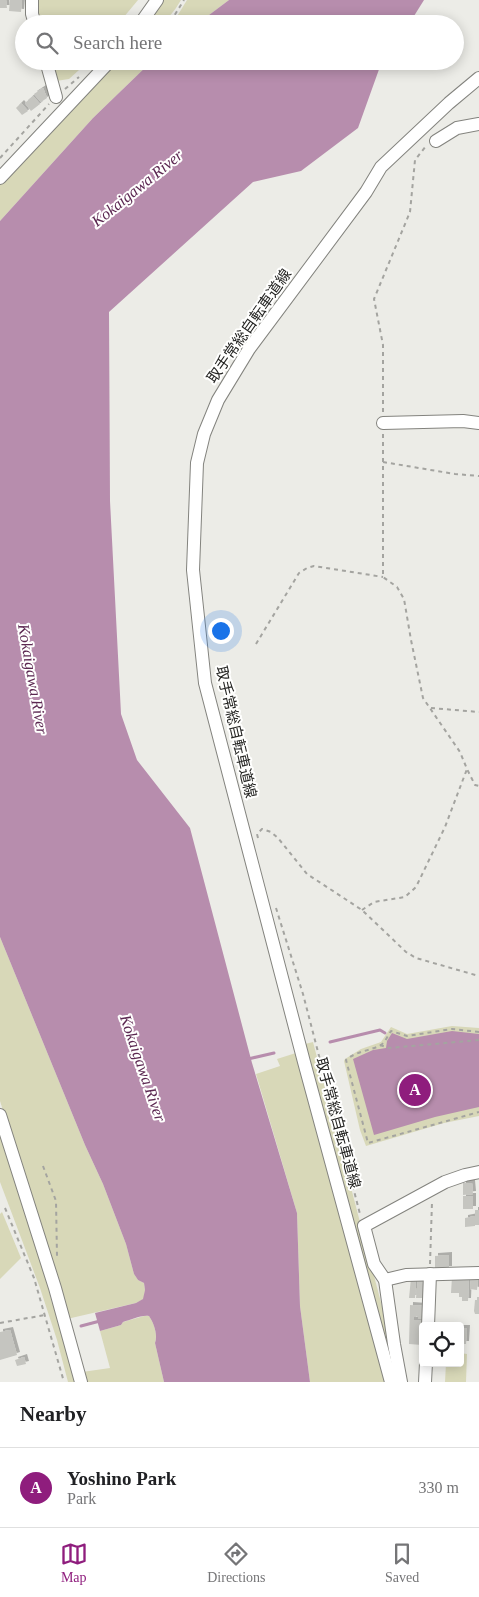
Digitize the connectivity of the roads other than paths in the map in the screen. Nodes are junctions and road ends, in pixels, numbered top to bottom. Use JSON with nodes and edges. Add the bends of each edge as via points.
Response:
{"nodes":[{"id":1,"x":32,"y":0,"type":"edge"},
{"id":2,"x":158,"y":0,"type":"edge"},
{"id":3,"x":32,"y":15,"type":"edge"},
{"id":4,"x":147,"y":15,"type":"edge"},
{"id":5,"x":48,"y":70,"type":"edge"},
{"id":6,"x":102,"y":70,"type":"edge"},
{"id":7,"x":479,"y":78,"type":"edge"},
{"id":8,"x":56,"y":97,"type":"road end"},
{"id":9,"x":479,"y":124,"type":"edge"},
{"id":10,"x":436,"y":141,"type":"road end"},
{"id":11,"x":0,"y":178,"type":"edge"},
{"id":12,"x":383,"y":423,"type":"road end"},
{"id":13,"x":479,"y":423,"type":"edge"},
{"id":14,"x":0,"y":1115,"type":"edge"},
{"id":15,"x":479,"y":1172,"type":"edge"},
{"id":16,"x":374,"y":1264,"type":"junction"},
{"id":17,"x":479,"y":1273,"type":"edge"},
{"id":18,"x":430,"y":1274,"type":"junction"},
{"id":19,"x":386,"y":1280,"type":"junction"},
{"id":20,"x":428,"y":1322,"type":"edge"},
{"id":21,"x":394,"y":1344,"type":"junction"},
{"id":22,"x":426,"y":1367,"type":"edge"},
{"id":23,"x":81,"y":1382,"type":"edge"},
{"id":24,"x":391,"y":1382,"type":"edge"},
{"id":25,"x":401,"y":1382,"type":"edge"},
{"id":26,"x":426,"y":1382,"type":"edge"}],
"edges":[{"from":1,"to":3,"type":"street"},
{"from":2,"to":4,"type":"street"},
{"from":5,"to":8,"type":"street"},
{"from":6,"to":11,"type":"street"},
{"from":7,"to":24,"type":"street","name":"取手常総自転車道線","via":[[381,167],[250,349],[218,400],[204,434],[197,463],[193,570],[205,683]]},
{"from":9,"to":10,"type":"street","via":[[457,128]]},
{"from":12,"to":13,"type":"street"},
{"from":14,"to":23,"type":"street"},
{"from":15,"to":16,"type":"street","via":[[433,1188],[364,1226]]},
{"from":16,"to":19,"type":"street"},
{"from":16,"to":21,"type":"street"},
{"from":17,"to":18,"type":"street"},
{"from":18,"to":19,"type":"street"},
{"from":18,"to":20,"type":"street"},
{"from":19,"to":21,"type":"street"},
{"from":21,"to":25,"type":"street"},
{"from":22,"to":26,"type":"street"}]}
